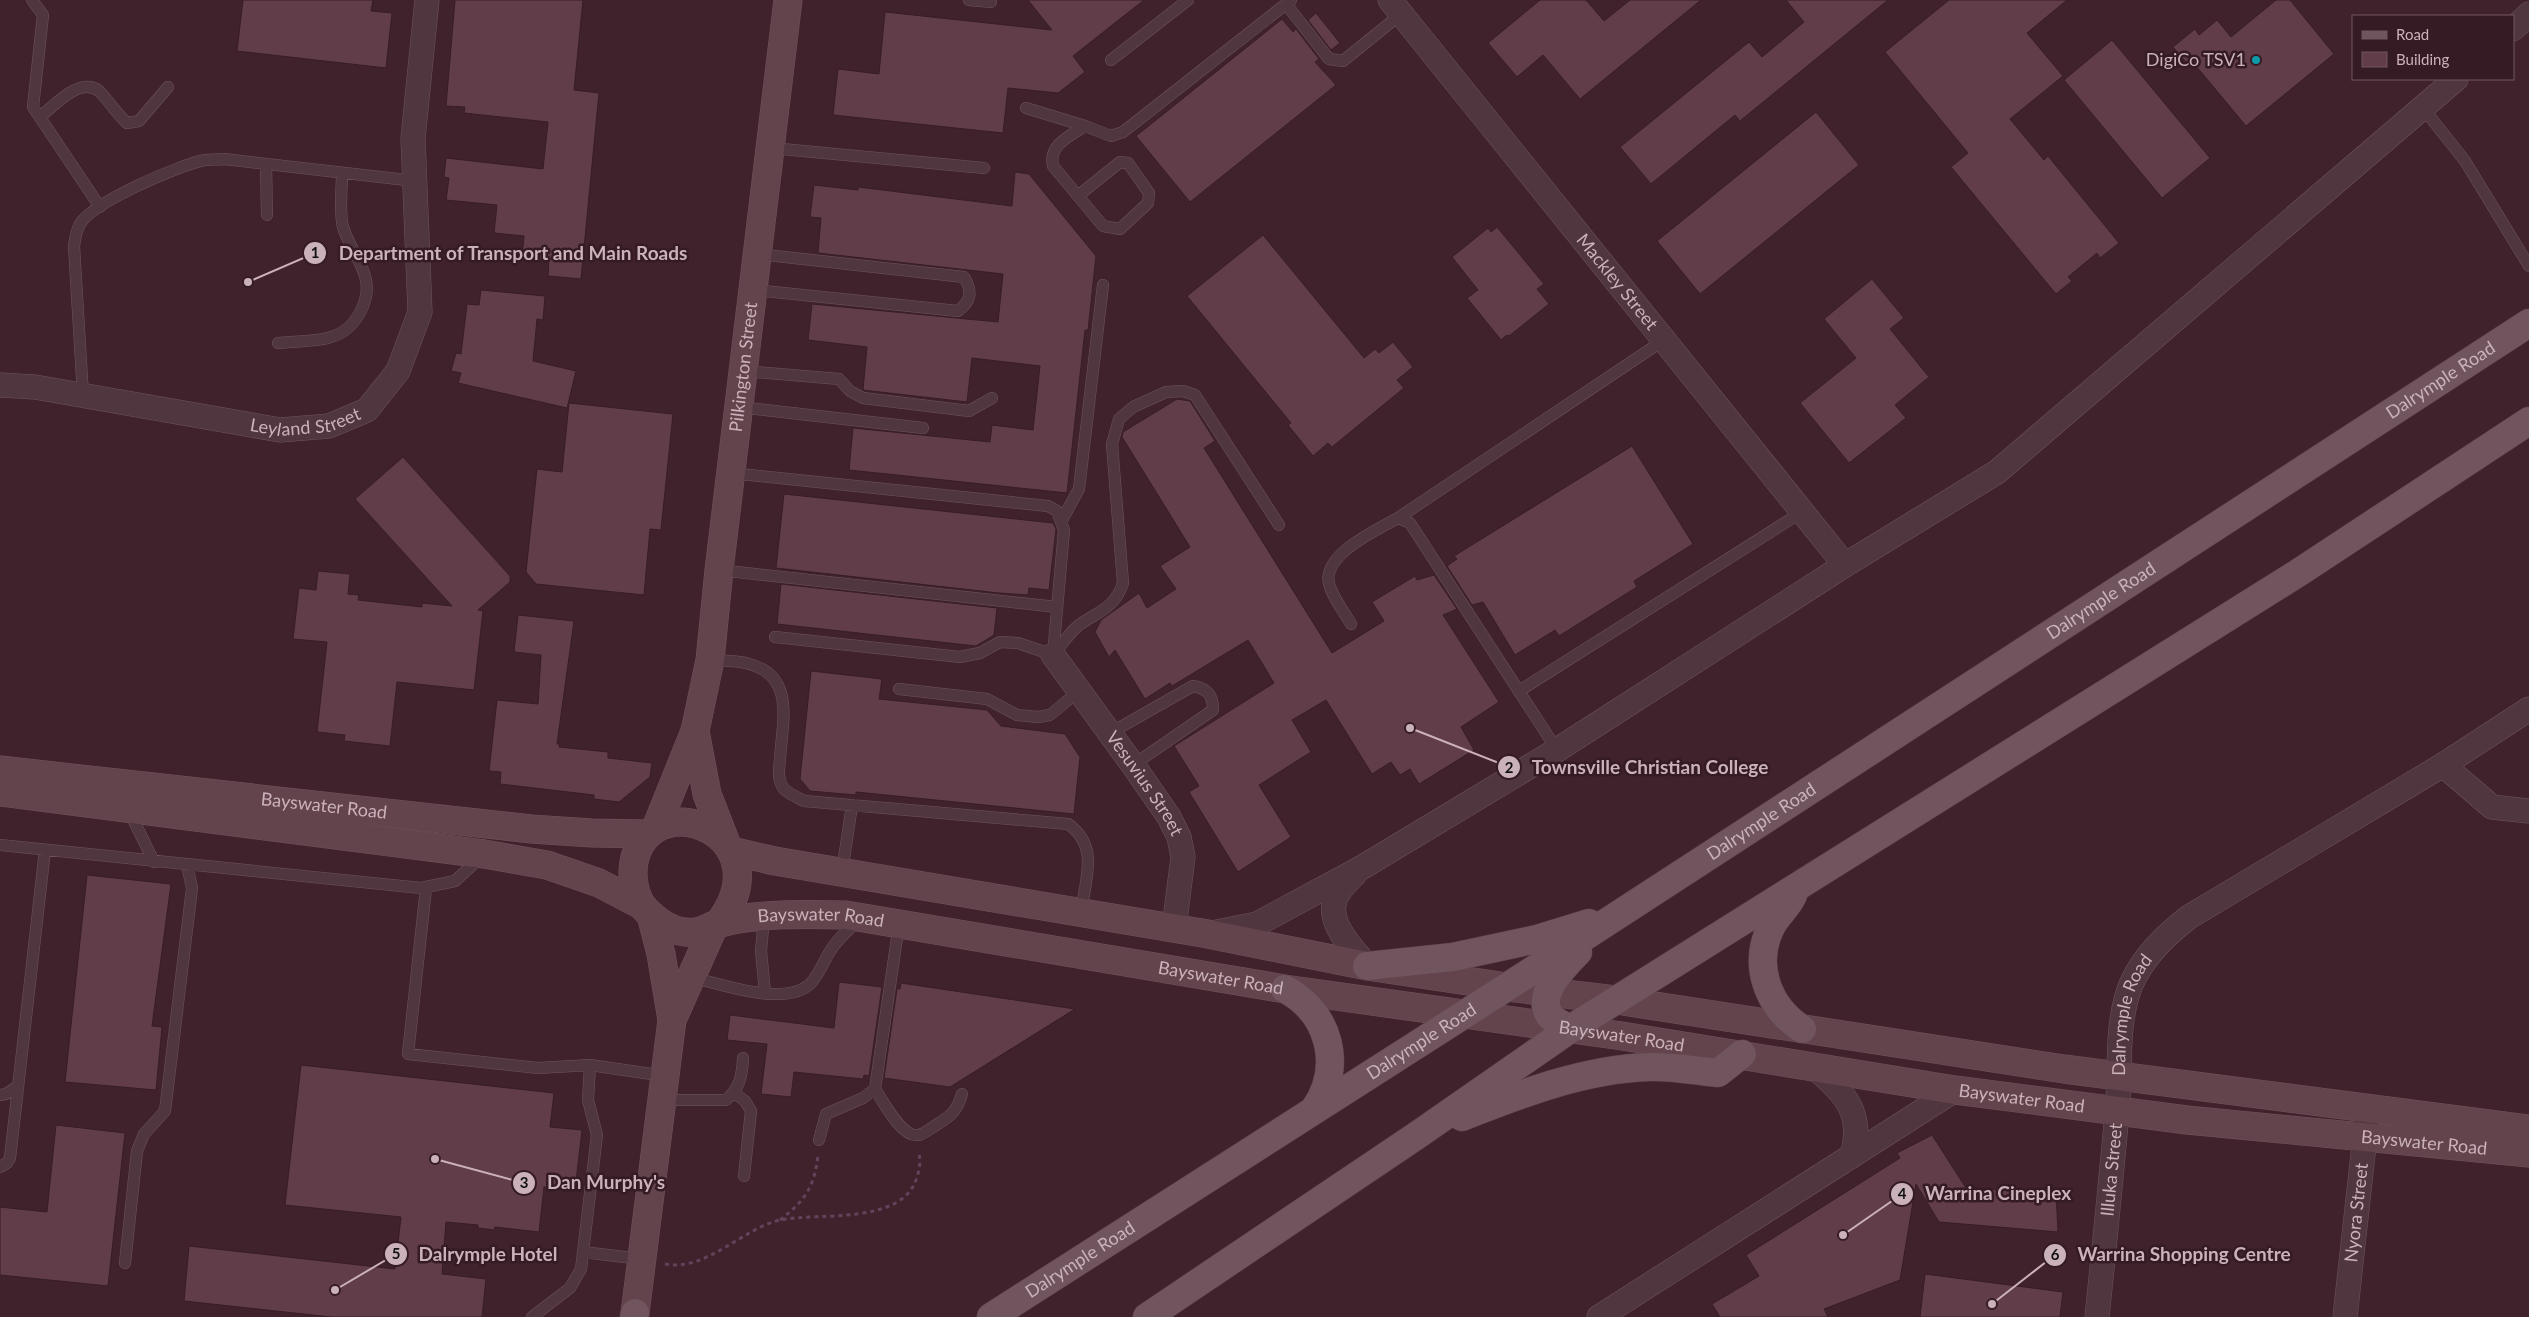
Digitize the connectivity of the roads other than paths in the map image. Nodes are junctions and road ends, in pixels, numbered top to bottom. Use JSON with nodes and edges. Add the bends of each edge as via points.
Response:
{"nodes":[{"id":1,"x":32,"y":0,"type":"edge"},
{"id":2,"x":427,"y":0,"type":"edge"},
{"id":3,"x":788,"y":0,"type":"edge"},
{"id":4,"x":969,"y":0,"type":"edge"},
{"id":5,"x":1188,"y":0,"type":"edge"},
{"id":6,"x":991,"y":2,"type":"dead end"},
{"id":7,"x":1288,"y":2,"type":"edge"},
{"id":8,"x":1395,"y":7,"type":"edge"},
{"id":9,"x":2529,"y":14,"type":"edge"},
{"id":10,"x":2514,"y":28,"type":"edge"},
{"id":11,"x":1111,"y":60,"type":"dead end"},
{"id":12,"x":2455,"y":80,"type":"edge"},
{"id":13,"x":168,"y":87,"type":"dead end"},
{"id":14,"x":1026,"y":108,"type":"dead end"},
{"id":15,"x":2423,"y":108,"type":"junction"},
{"id":16,"x":40,"y":117,"type":"junction"},
{"id":17,"x":1085,"y":126,"type":"junction"},
{"id":18,"x":771,"y":148,"type":"junction"},
{"id":19,"x":266,"y":164,"type":"junction"},
{"id":20,"x":984,"y":168,"type":"dead end"},
{"id":21,"x":342,"y":173,"type":"junction"},
{"id":22,"x":415,"y":182,"type":"junction"},
{"id":23,"x":1079,"y":195,"type":"junction"},
{"id":24,"x":100,"y":207,"type":"junction"},
{"id":25,"x":267,"y":215,"type":"dead end"},
{"id":26,"x":758,"y":254,"type":"junction"},
{"id":27,"x":2529,"y":266,"type":"edge"},
{"id":28,"x":1103,"y":285,"type":"dead end"},
{"id":29,"x":754,"y":290,"type":"junction"},
{"id":30,"x":2529,"y":322,"type":"edge"},
{"id":31,"x":1664,"y":340,"type":"junction"},
{"id":32,"x":278,"y":343,"type":"dead end"},
{"id":33,"x":744,"y":371,"type":"junction"},
{"id":34,"x":0,"y":384,"type":"edge"},
{"id":35,"x":84,"y":395,"type":"junction"},
{"id":36,"x":992,"y":398,"type":"dead end"},
{"id":37,"x":739,"y":407,"type":"junction"},
{"id":38,"x":2529,"y":421,"type":"edge"},
{"id":39,"x":923,"y":428,"type":"dead end"},
{"id":40,"x":731,"y":473,"type":"junction"},
{"id":41,"x":1802,"y":512,"type":"junction"},
{"id":42,"x":1398,"y":518,"type":"junction"},
{"id":43,"x":1062,"y":520,"type":"junction"},
{"id":44,"x":1279,"y":525,"type":"dead end"},
{"id":45,"x":1845,"y":565,"type":"junction"},
{"id":46,"x":719,"y":570,"type":"junction"},
{"id":47,"x":1057,"y":607,"type":"junction"},
{"id":48,"x":1351,"y":624,"type":"dead end"},
{"id":49,"x":775,"y":637,"type":"dead end"},
{"id":50,"x":1053,"y":655,"type":"junction"},
{"id":51,"x":710,"y":660,"type":"junction"},
{"id":52,"x":899,"y":689,"type":"dead end"},
{"id":53,"x":1080,"y":691,"type":"junction"},
{"id":54,"x":1519,"y":691,"type":"junction"},
{"id":55,"x":2529,"y":710,"type":"edge"},
{"id":56,"x":695,"y":731,"type":"junction"},
{"id":57,"x":1110,"y":733,"type":"junction"},
{"id":58,"x":1556,"y":750,"type":"junction"},
{"id":59,"x":1133,"y":765,"type":"junction"},
{"id":60,"x":2443,"y":765,"type":"junction"},
{"id":61,"x":0,"y":770,"type":"edge"},
{"id":62,"x":0,"y":792,"type":"edge"},
{"id":63,"x":852,"y":805,"type":"junction"},
{"id":64,"x":128,"y":809,"type":"junction"},
{"id":65,"x":2529,"y":811,"type":"edge"},
{"id":66,"x":652,"y":831,"type":"junction"},
{"id":67,"x":0,"y":845,"type":"edge"},
{"id":68,"x":729,"y":847,"type":"junction"},
{"id":69,"x":46,"y":850,"type":"junction"},
{"id":70,"x":484,"y":854,"type":"junction"},
{"id":71,"x":154,"y":862,"type":"junction"},
{"id":72,"x":187,"y":865,"type":"junction"},
{"id":73,"x":1361,"y":868,"type":"junction"},
{"id":74,"x":842,"y":872,"type":"junction"},
{"id":75,"x":426,"y":888,"type":"junction"},
{"id":76,"x":1796,"y":889,"type":"junction"},
{"id":77,"x":646,"y":910,"type":"junction"},
{"id":78,"x":1081,"y":914,"type":"junction"},
{"id":79,"x":1620,"y":914,"type":"junction"},
{"id":80,"x":862,"y":917,"type":"junction"},
{"id":81,"x":764,"y":918,"type":"junction"},
{"id":82,"x":899,"y":923,"type":"junction"},
{"id":83,"x":716,"y":925,"type":"junction"},
{"id":84,"x":1174,"y":928,"type":"junction"},
{"id":85,"x":1208,"y":934,"type":"junction"},
{"id":86,"x":1367,"y":966,"type":"junction"},
{"id":87,"x":691,"y":977,"type":"junction"},
{"id":88,"x":1507,"y":987,"type":"junction"},
{"id":89,"x":1284,"y":989,"type":"junction"},
{"id":90,"x":765,"y":992,"type":"junction"},
{"id":91,"x":1548,"y":992,"type":"junction"},
{"id":92,"x":1616,"y":1000,"type":"junction"},
{"id":93,"x":1463,"y":1015,"type":"junction"},
{"id":94,"x":672,"y":1020,"type":"junction"},
{"id":95,"x":1570,"y":1029,"type":"junction"},
{"id":96,"x":1802,"y":1030,"type":"junction"},
{"id":97,"x":1742,"y":1054,"type":"junction"},
{"id":98,"x":743,"y":1058,"type":"dead end"},
{"id":99,"x":590,"y":1065,"type":"junction"},
{"id":100,"x":1816,"y":1069,"type":"junction"},
{"id":101,"x":2119,"y":1076,"type":"junction"},
{"id":102,"x":18,"y":1086,"type":"junction"},
{"id":103,"x":664,"y":1088,"type":"junction"},
{"id":104,"x":875,"y":1089,"type":"junction"},
{"id":105,"x":1955,"y":1090,"type":"junction"},
{"id":106,"x":734,"y":1093,"type":"junction"},
{"id":107,"x":962,"y":1094,"type":"dead end"},
{"id":108,"x":0,"y":1095,"type":"edge"},
{"id":109,"x":2368,"y":1109,"type":"junction"},
{"id":110,"x":1314,"y":1110,"type":"junction"},
{"id":111,"x":2117,"y":1112,"type":"junction"},
{"id":112,"x":2529,"y":1129,"type":"edge"},
{"id":113,"x":1416,"y":1136,"type":"junction"},
{"id":114,"x":2364,"y":1139,"type":"junction"},
{"id":115,"x":819,"y":1140,"type":"road end"},
{"id":116,"x":2529,"y":1153,"type":"edge"},
{"id":117,"x":1852,"y":1156,"type":"junction"},
{"id":118,"x":0,"y":1166,"type":"edge"},
{"id":119,"x":744,"y":1176,"type":"dead end"},
{"id":120,"x":583,"y":1252,"type":"junction"},
{"id":121,"x":641,"y":1259,"type":"junction"},
{"id":122,"x":125,"y":1263,"type":"dead end"},
{"id":123,"x":1623,"y":1310,"type":"edge"},
{"id":124,"x":632,"y":1316,"type":"edge"},
{"id":125,"x":532,"y":1317,"type":"edge"},
{"id":126,"x":991,"y":1317,"type":"edge"},
{"id":127,"x":1147,"y":1317,"type":"edge"},
{"id":128,"x":1599,"y":1317,"type":"edge"},
{"id":129,"x":2098,"y":1317,"type":"edge"},
{"id":130,"x":2345,"y":1317,"type":"edge"}],
"edges":[{"from":1,"to":16,"type":"lane","via":[[42,15],[33,100]]},
{"from":2,"to":22,"type":"street","name":"Leyland Street","via":[[413,138]]},
{"from":3,"to":18,"type":"main road","name":"Pilkington Street"},
{"from":4,"to":6,"type":"lane"},
{"from":5,"to":11,"type":"lane"},
{"from":7,"to":8,"type":"lane","via":[[1329,59],[1336,61],[1343,61]]},
{"from":7,"to":17,"type":"lane","via":[[1123,132],[1111,136]]},
{"from":8,"to":31,"type":"street","name":"Mackley Street"},
{"from":9,"to":10,"type":"street"},
{"from":12,"to":15,"type":"street"},
{"from":13,"to":16,"type":"lane","via":[[134,123],[127,123],[98,91],[89,86],[79,87]]},
{"from":14,"to":17,"type":"lane"},
{"from":15,"to":27,"type":"lane","via":[[2465,161]]},
{"from":15,"to":45,"type":"street","via":[[1996,472]]},
{"from":16,"to":24,"type":"lane"},
{"from":17,"to":23,"type":"lane","via":[[1054,149],[1051,158],[1052,166]]},
{"from":18,"to":20,"type":"lane"},
{"from":18,"to":26,"type":"main road","name":"Pilkington Street"},
{"from":19,"to":21,"type":"lane"},
{"from":19,"to":24,"type":"lane","via":[[205,160],[165,173]]},
{"from":19,"to":25,"type":"lane"},
{"from":21,"to":22,"type":"lane"},
{"from":21,"to":32,"type":"lane","via":[[341,214],[349,242],[365,275],[368,291],[364,306],[355,320],[332,337]]},
{"from":22,"to":35,"type":"street","name":"Leyland Street","via":[[420,312],[398,371],[366,410],[329,426],[280,430]]},
{"from":23,"to":23,"type":"lane","via":[[1120,162],[1128,163],[1149,193],[1148,203],[1120,229],[1103,226]]},
{"from":24,"to":35,"type":"lane","via":[[80,224],[74,246]]},
{"from":26,"to":29,"type":"main road","name":"Pilkington Street"},
{"from":26,"to":29,"type":"lane","via":[[964,277],[971,291],[969,299],[958,311]]},
{"from":28,"to":43,"type":"lane","via":[[1079,490]]},
{"from":29,"to":33,"type":"main road","name":"Pilkington Street"},
{"from":30,"to":79,"type":"main road","name":"Dalrymple Road"},
{"from":31,"to":41,"type":"street","name":"Mackley Street"},
{"from":31,"to":42,"type":"lane"},
{"from":33,"to":36,"type":"lane","via":[[839,379],[850,391],[863,398],[969,411]]},
{"from":33,"to":37,"type":"main road","name":"Pilkington Street"},
{"from":34,"to":35,"type":"street","name":"Leyland Street"},
{"from":37,"to":39,"type":"lane"},
{"from":37,"to":40,"type":"main road","name":"Pilkington Street"},
{"from":38,"to":76,"type":"main road","via":[[2298,573]]},
{"from":40,"to":43,"type":"lane","via":[[1048,506],[1057,511]]},
{"from":40,"to":46,"type":"main road","name":"Pilkington Street"},
{"from":41,"to":45,"type":"street","name":"Mackley Street"},
{"from":41,"to":54,"type":"lane"},
{"from":42,"to":48,"type":"lane","via":[[1344,549],[1331,566],[1329,585]]},
{"from":42,"to":54,"type":"lane","via":[[1410,523]]},
{"from":43,"to":47,"type":"lane","via":[[1064,542]]},
{"from":44,"to":50,"type":"lane","via":[[1195,395],[1184,391],[1166,392],[1133,407],[1120,419],[1112,444],[1123,583],[1112,604],[1077,627]]},
{"from":45,"to":58,"type":"street"},
{"from":46,"to":47,"type":"lane"},
{"from":46,"to":51,"type":"main road","name":"Pilkington Street"},
{"from":47,"to":50,"type":"lane"},
{"from":49,"to":50,"type":"lane","via":[[960,657],[980,653],[1000,642],[1018,643]]},
{"from":50,"to":53,"type":"street","name":"Vesuvius Street"},
{"from":51,"to":56,"type":"main road","name":"Pilkington Street"},
{"from":51,"to":63,"type":"lane","via":[[749,664],[766,672],[780,685],[784,704],[778,776],[784,788],[804,800]]},
{"from":52,"to":53,"type":"lane","via":[[986,699],[1017,715],[1038,717],[1050,715]]},
{"from":53,"to":57,"type":"street","name":"Vesuvius Street"},
{"from":54,"to":58,"type":"lane"},
{"from":55,"to":60,"type":"street","name":"Dalrymple Road"},
{"from":56,"to":66,"type":"main road","name":"Pilkington Street"},
{"from":56,"to":68,"type":"main road","name":"Pilkington Street","via":[[707,794]]},
{"from":57,"to":59,"type":"street","name":"Vesuvius Street"},
{"from":57,"to":59,"type":"lane","via":[[1193,686],[1205,688],[1213,698],[1213,710]]},
{"from":58,"to":73,"type":"street"},
{"from":59,"to":84,"type":"street","name":"Vesuvius Street","via":[[1169,817],[1179,838],[1183,857]]},
{"from":60,"to":65,"type":"street","via":[[2492,807]]},
{"from":60,"to":101,"type":"street","name":"Dalrymple Road","via":[[2189,917],[2173,930],[2146,960],[2127,996],[2121,1028]]},
{"from":61,"to":66,"type":"main road","name":"Bayswater Road","via":[[531,829],[592,833]]},
{"from":62,"to":64,"type":"main road","name":"Bayswater Road"},
{"from":63,"to":74,"type":"lane"},
{"from":63,"to":78,"type":"lane","via":[[1068,824],[1080,832],[1088,854]]},
{"from":64,"to":70,"type":"main road","name":"Bayswater Road"},
{"from":64,"to":71,"type":"lane"},
{"from":66,"to":68,"type":"main road","via":[[682,822],[695,824],[711,829]]},
{"from":66,"to":77,"type":"main road","via":[[642,841],[633,864],[635,891]]},
{"from":67,"to":69,"type":"lane"},
{"from":68,"to":74,"type":"main road","name":"Bayswater Road","via":[[752,857]]},
{"from":68,"to":83,"type":"main road","via":[[738,876],[737,890],[733,903]]},
{"from":69,"to":71,"type":"lane"},
{"from":69,"to":102,"type":"lane"},
{"from":70,"to":75,"type":"lane","via":[[455,881]]},
{"from":70,"to":77,"type":"main road","name":"Bayswater Road","via":[[556,868],[599,883]]},
{"from":71,"to":72,"type":"lane"},
{"from":72,"to":75,"type":"lane"},
{"from":72,"to":122,"type":"lane","via":[[192,888],[165,1111],[144,1134],[137,1151]]},
{"from":73,"to":85,"type":"street","via":[[1257,924]]},
{"from":73,"to":86,"type":"street","via":[[1339,891],[1334,902],[1334,914],[1348,943]]},
{"from":74,"to":78,"type":"main road","name":"Bayswater Road"},
{"from":75,"to":99,"type":"lane","via":[[408,1054],[538,1068]]},
{"from":76,"to":92,"type":"main road"},
{"from":76,"to":96,"type":"main road","via":[[1768,933],[1763,970],[1767,988],[1776,1004]]},
{"from":77,"to":83,"type":"main road","via":[[674,929],[685,932],[701,932]]},
{"from":77,"to":94,"type":"main road","via":[[661,954]]},
{"from":78,"to":84,"type":"main road","name":"Bayswater Road"},
{"from":79,"to":86,"type":"main road","via":[[1537,939],[1462,955]]},
{"from":79,"to":88,"type":"main road","name":"Dalrymple Road"},
{"from":79,"to":91,"type":"main road","via":[[1566,964]]},
{"from":80,"to":81,"type":"main road","name":"Bayswater Road","via":[[811,914]]},
{"from":80,"to":82,"type":"main road","name":"Bayswater Road"},
{"from":80,"to":90,"type":"lane","via":[[842,936],[820,971],[803,989],[784,994]]},
{"from":81,"to":83,"type":"main road","name":"Bayswater Road"},
{"from":81,"to":90,"type":"lane","via":[[761,951]]},
{"from":82,"to":89,"type":"main road","name":"Bayswater Road"},
{"from":82,"to":104,"type":"lane"},
{"from":83,"to":87,"type":"main road"},
{"from":84,"to":85,"type":"main road","name":"Bayswater Road"},
{"from":85,"to":86,"type":"main road","name":"Bayswater Road"},
{"from":86,"to":88,"type":"main road","name":"Bayswater Road"},
{"from":87,"to":90,"type":"lane"},
{"from":87,"to":94,"type":"main road"},
{"from":88,"to":91,"type":"main road","name":"Bayswater Road"},
{"from":88,"to":93,"type":"main road","name":"Dalrymple Road"},
{"from":89,"to":93,"type":"main road","name":"Bayswater Road"},
{"from":89,"to":110,"type":"main road","via":[[1301,999],[1314,1013],[1324,1029],[1329,1047],[1329,1076],[1324,1094]]},
{"from":91,"to":92,"type":"main road","name":"Bayswater Road"},
{"from":91,"to":95,"type":"main road","via":[[1546,1004],[1552,1018]]},
{"from":92,"to":95,"type":"main road"},
{"from":92,"to":96,"type":"main road","name":"Bayswater Road"},
{"from":93,"to":95,"type":"main road","name":"Bayswater Road"},
{"from":93,"to":110,"type":"main road","name":"Dalrymple Road"},
{"from":94,"to":103,"type":"main road"},
{"from":95,"to":97,"type":"main road","name":"Bayswater Road"},
{"from":95,"to":113,"type":"main road"},
{"from":96,"to":101,"type":"main road","name":"Bayswater Road"},
{"from":97,"to":100,"type":"main road","name":"Bayswater Road"},
{"from":97,"to":113,"type":"main road","via":[[1718,1073],[1651,1067],[1575,1077],[1521,1094]]},
{"from":98,"to":106,"type":"lane","via":[[741,1082]]},
{"from":99,"to":103,"type":"lane"},
{"from":99,"to":120,"type":"lane","via":[[588,1100],[597,1135]]},
{"from":100,"to":105,"type":"main road","name":"Bayswater Road"},
{"from":100,"to":117,"type":"street","via":[[1840,1090],[1852,1110],[1856,1133]]},
{"from":101,"to":109,"type":"main road","name":"Bayswater Road"},
{"from":101,"to":111,"type":"street","name":"Dalrymple Road"},
{"from":102,"to":108,"type":"lane"},
{"from":102,"to":118,"type":"lane","via":[[10,1158]]},
{"from":103,"to":106,"type":"lane","via":[[710,1102],[726,1100]]},
{"from":103,"to":121,"type":"main road"},
{"from":104,"to":107,"type":"lane","via":[[902,1129],[919,1135],[958,1109]]},
{"from":104,"to":115,"type":"lane","via":[[863,1098],[826,1114]]},
{"from":105,"to":111,"type":"main road","name":"Bayswater Road"},
{"from":105,"to":117,"type":"street"},
{"from":106,"to":119,"type":"lane","via":[[751,1110]]},
{"from":109,"to":112,"type":"main road","name":"Bayswater Road"},
{"from":109,"to":114,"type":"street","name":"Nyora Street"},
{"from":110,"to":126,"type":"main road","name":"Dalrymple Road"},
{"from":111,"to":114,"type":"main road","name":"Bayswater Road"},
{"from":111,"to":129,"type":"street","name":"Illuka Street"},
{"from":113,"to":127,"type":"main road"},
{"from":114,"to":116,"type":"main road","name":"Bayswater Road"},
{"from":114,"to":130,"type":"street","name":"Nyora Street"},
{"from":117,"to":123,"type":"street"},
{"from":120,"to":121,"type":"lane"},
{"from":120,"to":125,"type":"lane","via":[[581,1269],[570,1288]]},
{"from":121,"to":124,"type":"main road"},
{"from":123,"to":128,"type":"street"}]}
